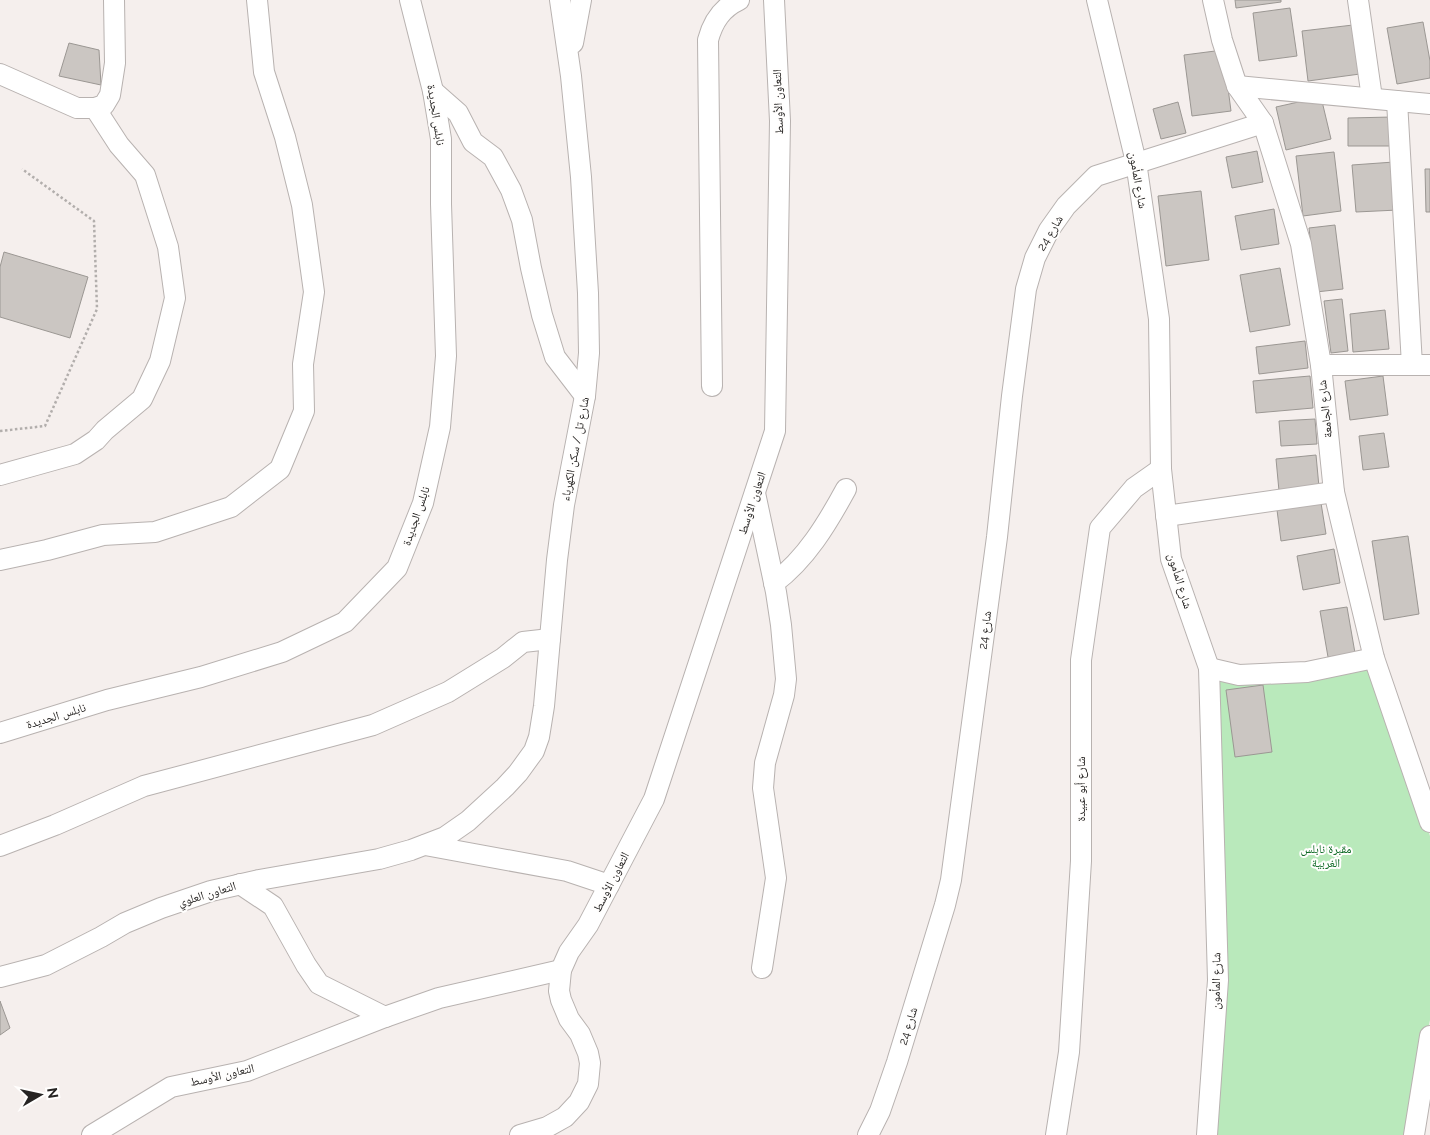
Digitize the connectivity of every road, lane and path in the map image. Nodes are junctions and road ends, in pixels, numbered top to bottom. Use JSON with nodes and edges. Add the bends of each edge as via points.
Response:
{"nodes":[{"id":1,"x":114,"y":0,"type":"edge"},
{"id":2,"x":257,"y":0,"type":"edge"},
{"id":3,"x":410,"y":0,"type":"edge"},
{"id":4,"x":560,"y":0,"type":"edge"},
{"id":5,"x":581,"y":0,"type":"edge"},
{"id":6,"x":739,"y":0,"type":"edge"},
{"id":7,"x":774,"y":0,"type":"edge"},
{"id":8,"x":1097,"y":0,"type":"edge"},
{"id":9,"x":1213,"y":0,"type":"edge"},
{"id":10,"x":1358,"y":0,"type":"edge"},
{"id":11,"x":572,"y":45,"type":"dead end"},
{"id":12,"x":0,"y":74,"type":"edge"},
{"id":13,"x":1237,"y":86,"type":"junction"},
{"id":14,"x":433,"y":91,"type":"junction"},
{"id":15,"x":1372,"y":98,"type":"junction"},
{"id":16,"x":1397,"y":101,"type":"junction"},
{"id":17,"x":1430,"y":104,"type":"edge"},
{"id":18,"x":95,"y":108,"type":"junction"},
{"id":19,"x":1263,"y":122,"type":"junction"},
{"id":20,"x":1136,"y":162,"type":"junction"},
{"id":21,"x":22,"y":169,"type":"dead end"},
{"id":22,"x":1320,"y":365,"type":"junction"},
{"id":23,"x":1421,"y":365,"type":"edge"},
{"id":24,"x":712,"y":386,"type":"dead end"},
{"id":25,"x":585,"y":396,"type":"junction"},
{"id":26,"x":0,"y":431,"type":"edge"},
{"id":27,"x":1161,"y":469,"type":"junction"},
{"id":28,"x":0,"y":475,"type":"edge"},
{"id":29,"x":846,"y":489,"type":"dead end"},
{"id":30,"x":1334,"y":492,"type":"junction"},
{"id":31,"x":755,"y":493,"type":"junction"},
{"id":32,"x":1166,"y":516,"type":"junction"},
{"id":33,"x":0,"y":560,"type":"edge"},
{"id":34,"x":774,"y":583,"type":"junction"},
{"id":35,"x":550,"y":638,"type":"junction"},
{"id":36,"x":1374,"y":658,"type":"junction"},
{"id":37,"x":1208,"y":668,"type":"junction"},
{"id":38,"x":0,"y":733,"type":"edge"},
{"id":39,"x":1425,"y":794,"type":"edge"},
{"id":40,"x":1430,"y":822,"type":"edge"},
{"id":41,"x":425,"y":845,"type":"junction"},
{"id":42,"x":0,"y":846,"type":"edge"},
{"id":43,"x":240,"y":884,"type":"junction"},
{"id":44,"x":609,"y":885,"type":"junction"},
{"id":45,"x":762,"y":968,"type":"dead end"},
{"id":46,"x":561,"y":970,"type":"junction"},
{"id":47,"x":0,"y":977,"type":"edge"},
{"id":48,"x":385,"y":1017,"type":"junction"},
{"id":49,"x":1430,"y":1036,"type":"edge"},
{"id":50,"x":1423,"y":1112,"type":"edge"},
{"id":51,"x":92,"y":1135,"type":"edge"},
{"id":52,"x":520,"y":1135,"type":"edge"},
{"id":53,"x":868,"y":1135,"type":"edge"},
{"id":54,"x":1056,"y":1135,"type":"edge"},
{"id":55,"x":1207,"y":1135,"type":"edge"},
{"id":56,"x":1414,"y":1135,"type":"edge"}],
"edges":[{"from":1,"to":18,"type":"street","via":[[112,87],[106,103]]},
{"from":2,"to":33,"type":"street","via":[[264,72],[302,205],[314,292],[303,364],[304,411],[280,468],[231,507],[155,532],[103,535]]},
{"from":3,"to":14,"type":"street","name":"نابلس الجديدة"},
{"from":4,"to":25,"type":"street","name":"شارع تل / سكن الكهرباء","via":[[582,195],[589,323]]},
{"from":5,"to":11,"type":"street"},
{"from":6,"to":24,"type":"street","via":[[719,15],[708,40]]},
{"from":7,"to":31,"type":"street","name":"التعاون الأوسط","via":[[780,121],[775,431]]},
{"from":8,"to":20,"type":"street","name":"شارع المأمون"},
{"from":9,"to":13,"type":"street","name":"شارع الجامعة"},
{"from":10,"to":15,"type":"street"},
{"from":12,"to":18,"type":"street","via":[[70,106]]},
{"from":13,"to":15,"type":"street"},
{"from":13,"to":19,"type":"street","name":"شارع الجامعة"},
{"from":14,"to":25,"type":"street","via":[[458,113],[473,142],[493,157],[511,190],[522,220],[530,268],[555,357]]},
{"from":14,"to":38,"type":"street","name":"نابلس الجديدة","via":[[441,139],[445,365],[440,427],[423,503],[397,568],[345,622],[282,652]]},
{"from":15,"to":16,"type":"street"},
{"from":16,"to":17,"type":"street"},
{"from":16,"to":23,"type":"street"},
{"from":18,"to":28,"type":"street","via":[[119,145],[145,176],[168,247],[175,298],[160,361],[142,399],[96,440],[75,454]]},
{"from":19,"to":20,"type":"street","name":"شارع 24"},
{"from":19,"to":22,"type":"street","name":"شارع الجامعة","via":[[1301,244]]},
{"from":20,"to":27,"type":"street","name":"شارع المأمون","via":[[1159,319]]},
{"from":20,"to":53,"type":"street","name":"شارع 24","via":[[1096,176],[1066,206],[1035,258],[1026,289],[951,880],[897,1062]]},
{"from":21,"to":26,"type":"path","via":[[94,221],[96,309],[45,426]]},
{"from":22,"to":23,"type":"street"},
{"from":22,"to":30,"type":"street","name":"شارع الجامعة"},
{"from":25,"to":35,"type":"street","name":"شارع تل / سكن الكهرباء","via":[[564,505]]},
{"from":27,"to":32,"type":"street","name":"شارع المأمون"},
{"from":27,"to":54,"type":"street","name":"شارع أبو عبيدة","via":[[1134,488],[1100,528],[1081,660],[1080,861],[1069,1052]]},
{"from":29,"to":34,"type":"street","via":[[813,543],[790,571]]},
{"from":30,"to":32,"type":"street"},
{"from":30,"to":36,"type":"street","name":"شارع الجامعة"},
{"from":31,"to":34,"type":"street"},
{"from":31,"to":44,"type":"street","name":"التعاون الأوسط","via":[[654,798]]},
{"from":32,"to":37,"type":"street","name":"شارع المأمون","via":[[1171,559]]},
{"from":34,"to":45,"type":"street","via":[[786,686],[763,775],[776,878]]},
{"from":35,"to":41,"type":"street","name":"شارع تل / سكن الكهرباء","via":[[544,706],[534,751],[512,780],[468,820],[449,836]]},
{"from":35,"to":42,"type":"street","via":[[523,642],[448,692],[373,725],[144,786]]},
{"from":36,"to":37,"type":"street","via":[[1307,672],[1239,675]]},
{"from":36,"to":39,"type":"street","name":"شارع الجامعة"},
{"from":37,"to":55,"type":"street","name":"شارع المأمون","via":[[1218,980]]},
{"from":39,"to":40,"type":"street","name":"شارع الجامعة"},
{"from":41,"to":43,"type":"street","name":"التعاون العلوي","via":[[379,859]]},
{"from":41,"to":44,"type":"street","via":[[567,871]]},
{"from":43,"to":47,"type":"street","name":"التعاون العلوي","via":[[161,908],[125,923],[54,962]]},
{"from":43,"to":48,"type":"street","via":[[273,906],[319,984]]},
{"from":44,"to":46,"type":"street","name":"التعاون الأوسط"},
{"from":46,"to":48,"type":"street","name":"التعاون الأوسط","via":[[439,998]]},
{"from":46,"to":52,"type":"street","name":"التعاون الأوسط","via":[[560,1000],[588,1053],[588,1084],[566,1117]]},
{"from":48,"to":51,"type":"street","name":"التعاون الأوسط","via":[[247,1071],[171,1087]]},
{"from":49,"to":50,"type":"street"},
{"from":50,"to":56,"type":"street"}]}
